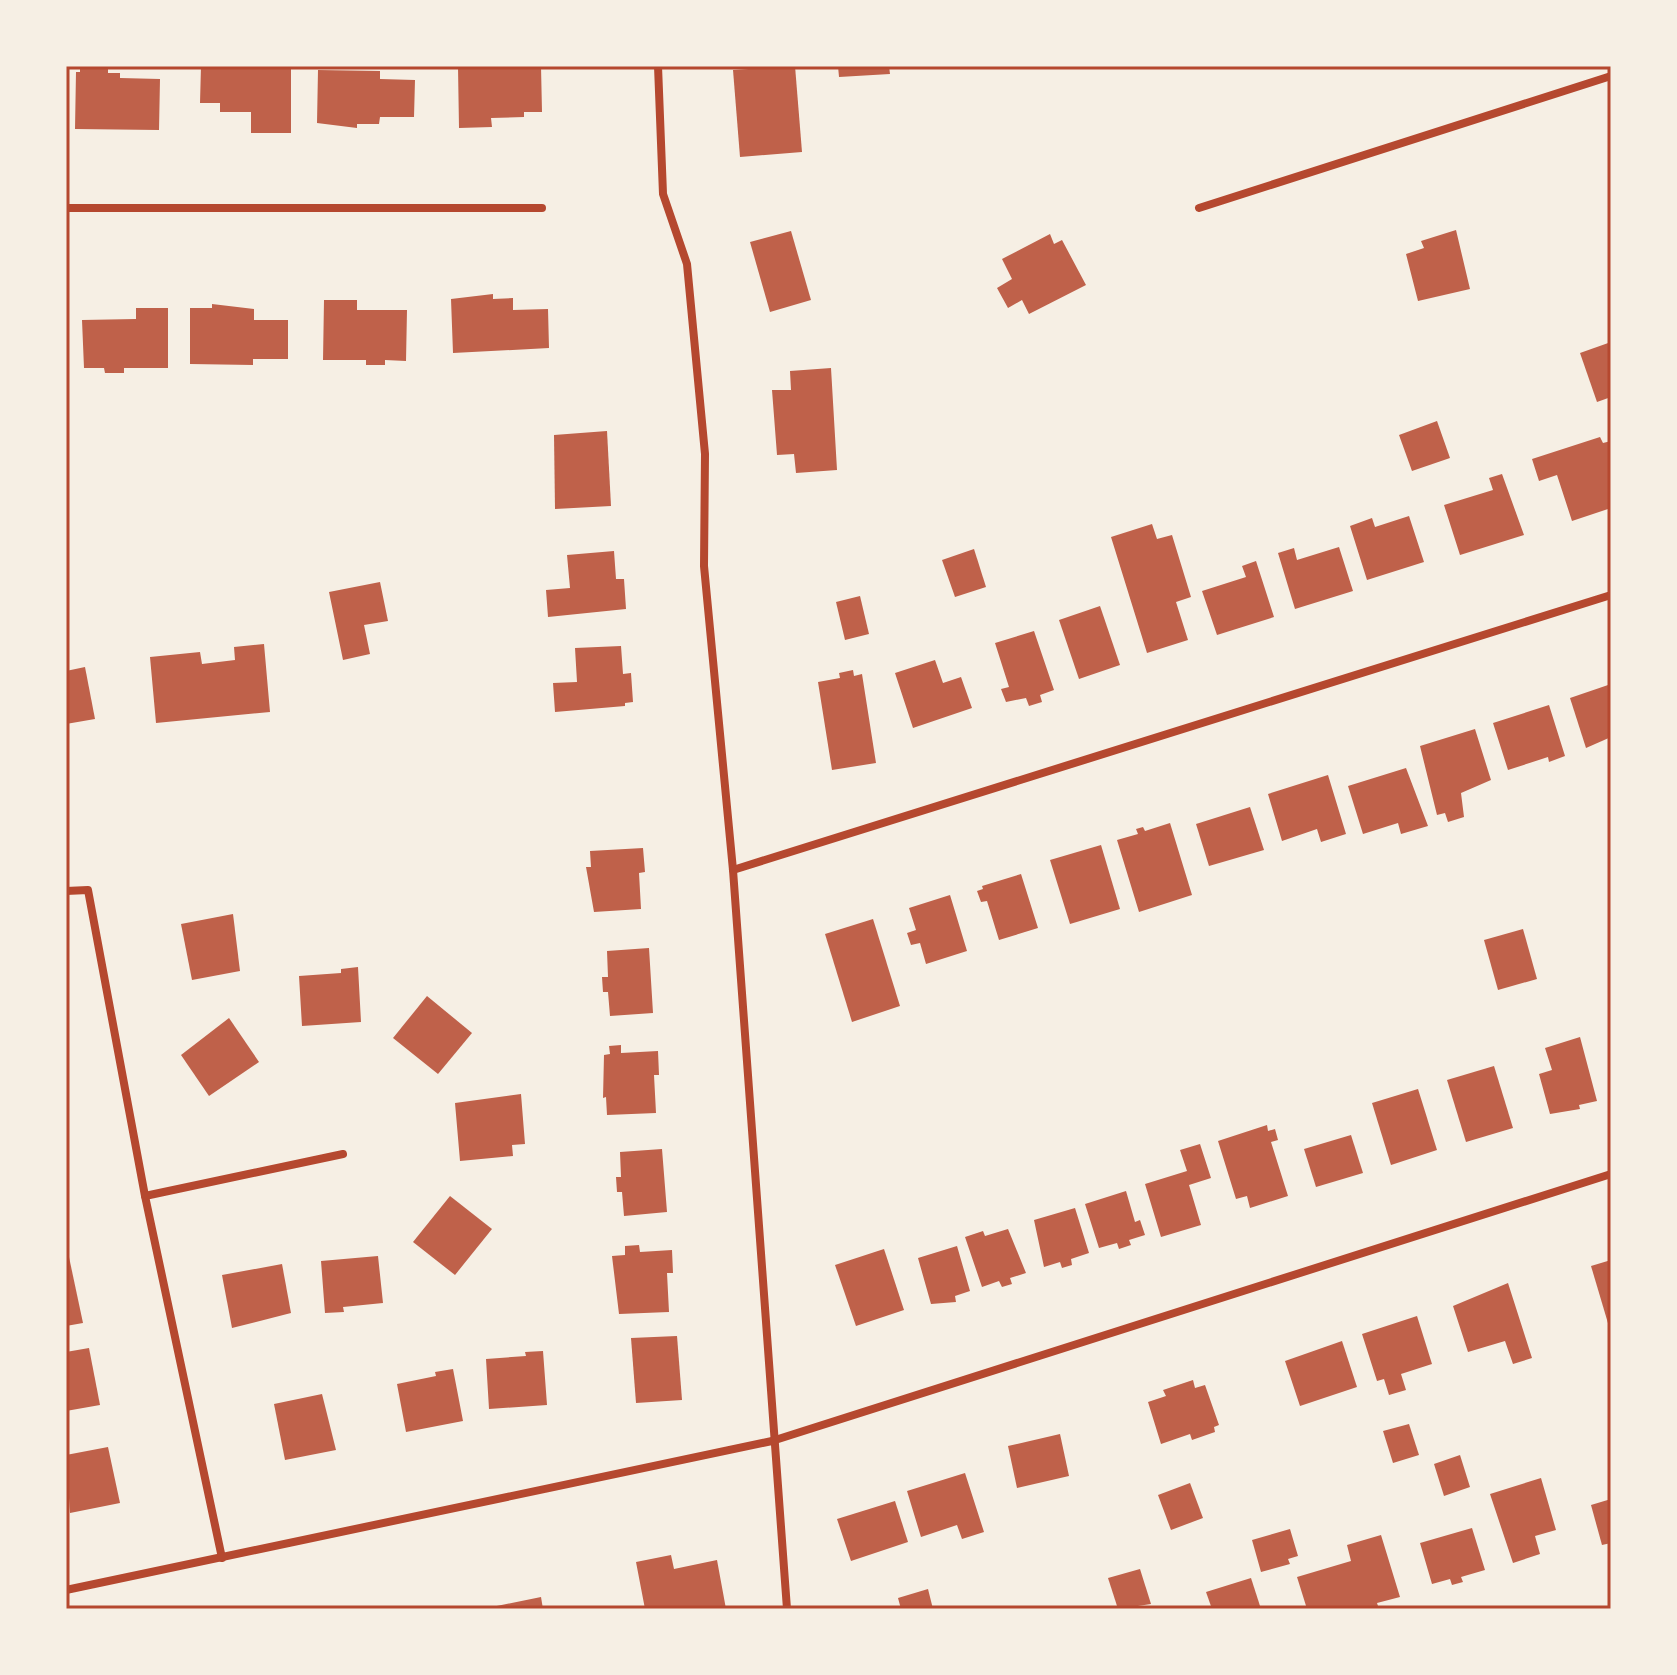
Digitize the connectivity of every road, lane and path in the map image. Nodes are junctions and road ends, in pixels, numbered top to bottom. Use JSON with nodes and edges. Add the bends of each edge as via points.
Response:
{"nodes":[{"id":1,"x":658,"y":66,"type":"edge"},
{"id":2,"x":1611,"y":76,"type":"edge"},
{"id":3,"x":66,"y":208,"type":"edge"},
{"id":4,"x":542,"y":208,"type":"dead end"},
{"id":5,"x":1199,"y":208,"type":"dead end"},
{"id":6,"x":1611,"y":595,"type":"edge"},
{"id":7,"x":733,"y":870,"type":"junction"},
{"id":8,"x":66,"y":891,"type":"edge"},
{"id":9,"x":343,"y":1154,"type":"dead end"},
{"id":10,"x":1611,"y":1174,"type":"edge"},
{"id":11,"x":145,"y":1196,"type":"junction"},
{"id":12,"x":772,"y":1441,"type":"junction"},
{"id":13,"x":222,"y":1558,"type":"junction"},
{"id":14,"x":66,"y":1590,"type":"edge"},
{"id":15,"x":787,"y":1609,"type":"edge"}],
"edges":[{"from":1,"to":7,"type":"street","via":[[663,194],[687,264],[704,438],[704,566]]},
{"from":2,"to":5,"type":"street"},
{"from":3,"to":4,"type":"street"},
{"from":6,"to":7,"type":"street"},
{"from":7,"to":12,"type":"street"},
{"from":8,"to":11,"type":"street","via":[[88,890]]},
{"from":9,"to":11,"type":"street"},
{"from":10,"to":12,"type":"street"},
{"from":11,"to":13,"type":"street"},
{"from":12,"to":13,"type":"street"},
{"from":12,"to":15,"type":"street"},
{"from":13,"to":14,"type":"street"}]}
